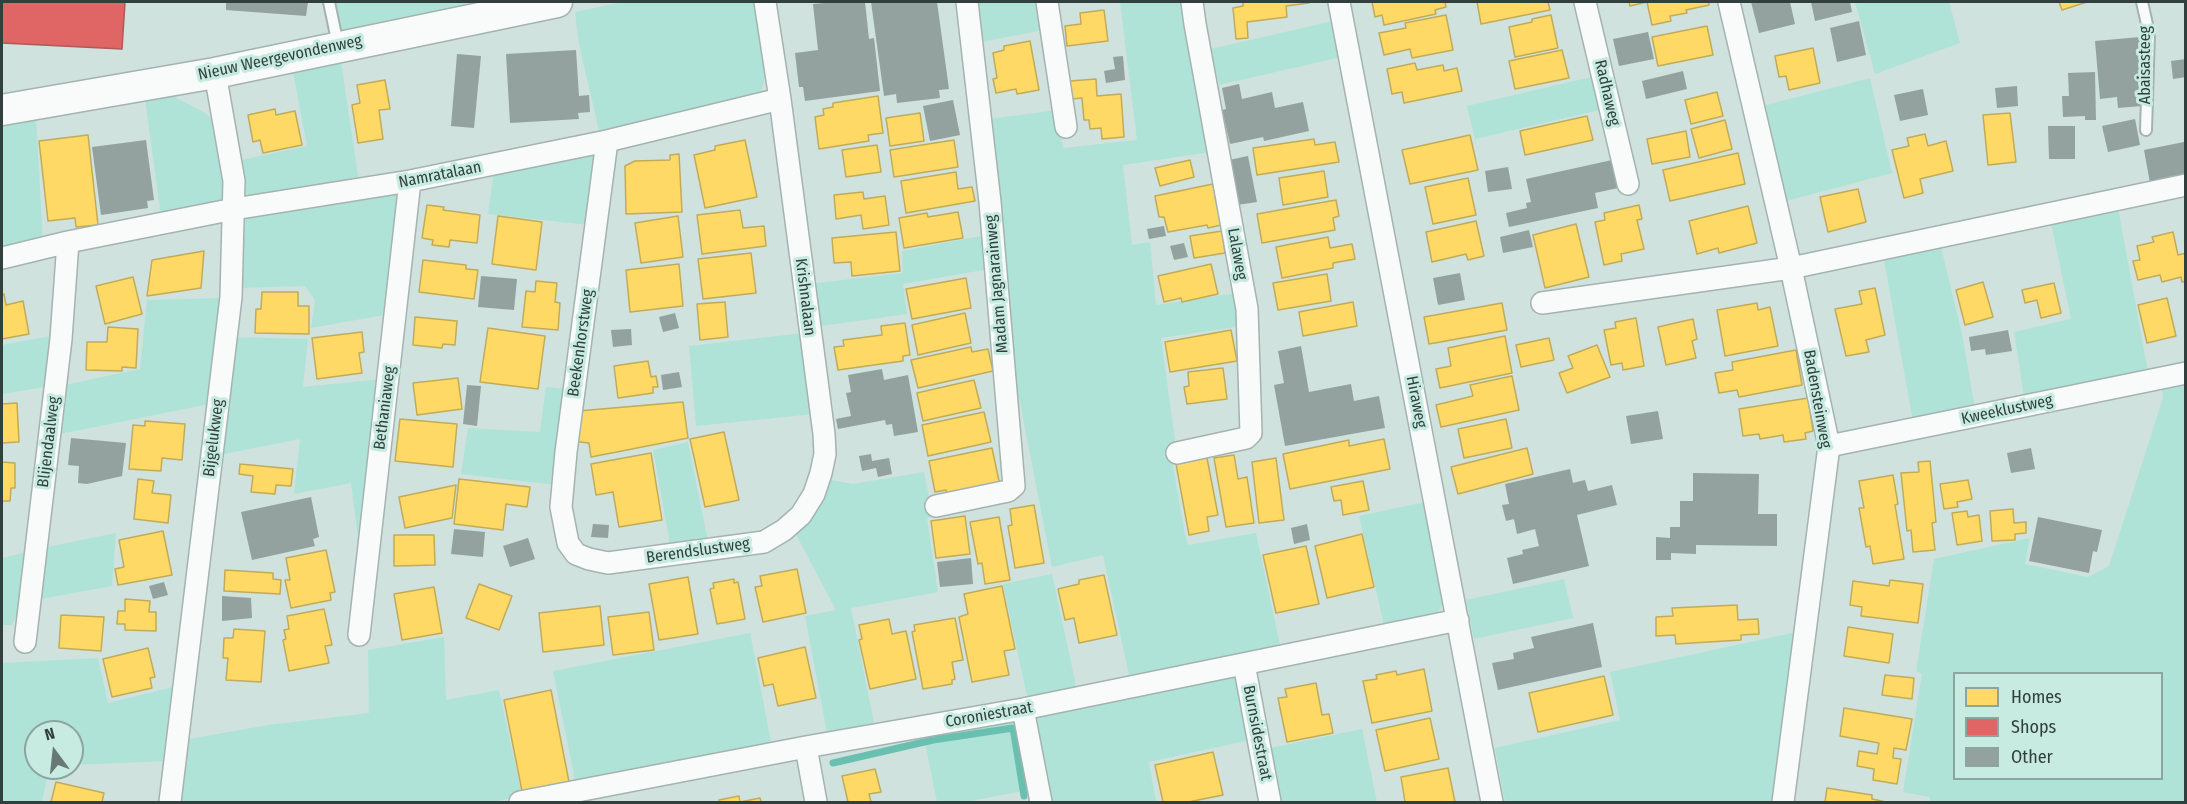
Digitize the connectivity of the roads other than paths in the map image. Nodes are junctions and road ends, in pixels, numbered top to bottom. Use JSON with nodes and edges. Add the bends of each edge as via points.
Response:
{"nodes":[{"id":1,"x":329,"y":2,"type":"edge"},
{"id":2,"x":557,"y":2,"type":"edge"},
{"id":3,"x":765,"y":2,"type":"edge"},
{"id":4,"x":967,"y":2,"type":"edge"},
{"id":5,"x":1047,"y":2,"type":"edge"},
{"id":6,"x":1192,"y":2,"type":"edge"},
{"id":7,"x":1339,"y":2,"type":"edge"},
{"id":8,"x":1585,"y":2,"type":"edge"},
{"id":9,"x":1729,"y":2,"type":"edge"},
{"id":10,"x":2142,"y":2,"type":"edge"},
{"id":11,"x":338,"y":46,"type":"junction"},
{"id":12,"x":215,"y":73,"type":"junction"},
{"id":13,"x":780,"y":99,"type":"junction"},
{"id":14,"x":2,"y":110,"type":"edge"},
{"id":15,"x":1066,"y":127,"type":"dead end"},
{"id":16,"x":2146,"y":130,"type":"dead end"},
{"id":17,"x":607,"y":141,"type":"junction"},
{"id":18,"x":410,"y":182,"type":"junction"},
{"id":19,"x":1628,"y":184,"type":"dead end"},
{"id":20,"x":2186,"y":185,"type":"edge"},
{"id":21,"x":234,"y":209,"type":"junction"},
{"id":22,"x":68,"y":242,"type":"junction"},
{"id":23,"x":2,"y":258,"type":"edge"},
{"id":24,"x":1791,"y":268,"type":"junction"},
{"id":25,"x":1542,"y":303,"type":"dead end"},
{"id":26,"x":2186,"y":373,"type":"edge"},
{"id":27,"x":1829,"y":446,"type":"junction"},
{"id":28,"x":1178,"y":453,"type":"dead end"},
{"id":29,"x":814,"y":494,"type":"joint"},
{"id":30,"x":936,"y":506,"type":"dead end"},
{"id":31,"x":568,"y":543,"type":"joint"},
{"id":32,"x":1458,"y":620,"type":"junction"},
{"id":33,"x":359,"y":635,"type":"dead end"},
{"id":34,"x":25,"y":642,"type":"dead end"},
{"id":35,"x":1244,"y":664,"type":"junction"},
{"id":36,"x":1023,"y":709,"type":"junction"},
{"id":37,"x":806,"y":747,"type":"junction"},
{"id":38,"x":584,"y":796,"type":"edge"},
{"id":39,"x":170,"y":802,"type":"edge"},
{"id":40,"x":520,"y":802,"type":"edge"},
{"id":41,"x":816,"y":802,"type":"edge"},
{"id":42,"x":1041,"y":802,"type":"edge"},
{"id":43,"x":1270,"y":802,"type":"edge"},
{"id":44,"x":1492,"y":802,"type":"edge"},
{"id":45,"x":1783,"y":802,"type":"edge"}],
"edges":[{"from":1,"to":11,"type":"lane"},
{"from":2,"to":11,"type":"street","name":"Nieuw Weergevondenweg"},
{"from":3,"to":13,"type":"street"},
{"from":4,"to":30,"type":"street","name":"Madam Jagnarainweg","via":[[990,202],[1014,486],[1008,491]]},
{"from":5,"to":15,"type":"street"},
{"from":6,"to":28,"type":"street","name":"Lalaweg","via":[[1247,309],[1251,433],[1246,438]]},
{"from":7,"to":32,"type":"street","name":"Hiraweg"},
{"from":8,"to":19,"type":"street","name":"Radhaweg"},
{"from":9,"to":24,"type":"street","name":"Badensteinweg"},
{"from":10,"to":16,"type":"lane","name":"Abaisasteeg","via":[[2149,33]]},
{"from":11,"to":12,"type":"street","name":"Nieuw Weergevondenweg"},
{"from":12,"to":14,"type":"street","name":"Nieuw Weergevondenweg"},
{"from":12,"to":21,"type":"street","name":"Bijgelukweg","via":[[234,181]]},
{"from":13,"to":17,"type":"street","name":"Namratalaan"},
{"from":13,"to":29,"type":"street","name":"Krishnalaan","via":[[824,434],[825,454]]},
{"from":17,"to":18,"type":"street","name":"Namratalaan"},
{"from":17,"to":31,"type":"street","name":"Beekenhorstweg","via":[[563,485],[561,507]]},
{"from":18,"to":21,"type":"street","name":"Namratalaan"},
{"from":18,"to":33,"type":"street","name":"Bethaniaweg"},
{"from":20,"to":24,"type":"street"},
{"from":21,"to":22,"type":"street","name":"Namratalaan"},
{"from":21,"to":39,"type":"street","name":"Bijgelukweg","via":[[231,297]]},
{"from":22,"to":23,"type":"street","name":"Namratalaan"},
{"from":22,"to":34,"type":"street","name":"Blijendaalweg","via":[[61,339]]},
{"from":24,"to":25,"type":"street"},
{"from":24,"to":27,"type":"street","name":"Badensteinweg"},
{"from":26,"to":27,"type":"street","name":"Kweeklustweg"},
{"from":27,"to":45,"type":"street","name":"Badensteinweg"},
{"from":29,"to":31,"type":"street","name":"Berendslustweg","via":[[801,515],[764,542],[608,563],[576,554]]},
{"from":32,"to":35,"type":"street","name":"Coroniestraat"},
{"from":32,"to":44,"type":"street","name":"Hiraweg"},
{"from":35,"to":36,"type":"street","name":"Coroniestraat"},
{"from":35,"to":43,"type":"street","name":"Burnsidestraat"},
{"from":36,"to":37,"type":"street","name":"Coroniestraat"},
{"from":36,"to":42,"type":"street"},
{"from":37,"to":38,"type":"street","name":"Coroniestraat"},
{"from":37,"to":41,"type":"street"},
{"from":38,"to":40,"type":"street","name":"Coroniestraat"}]}
